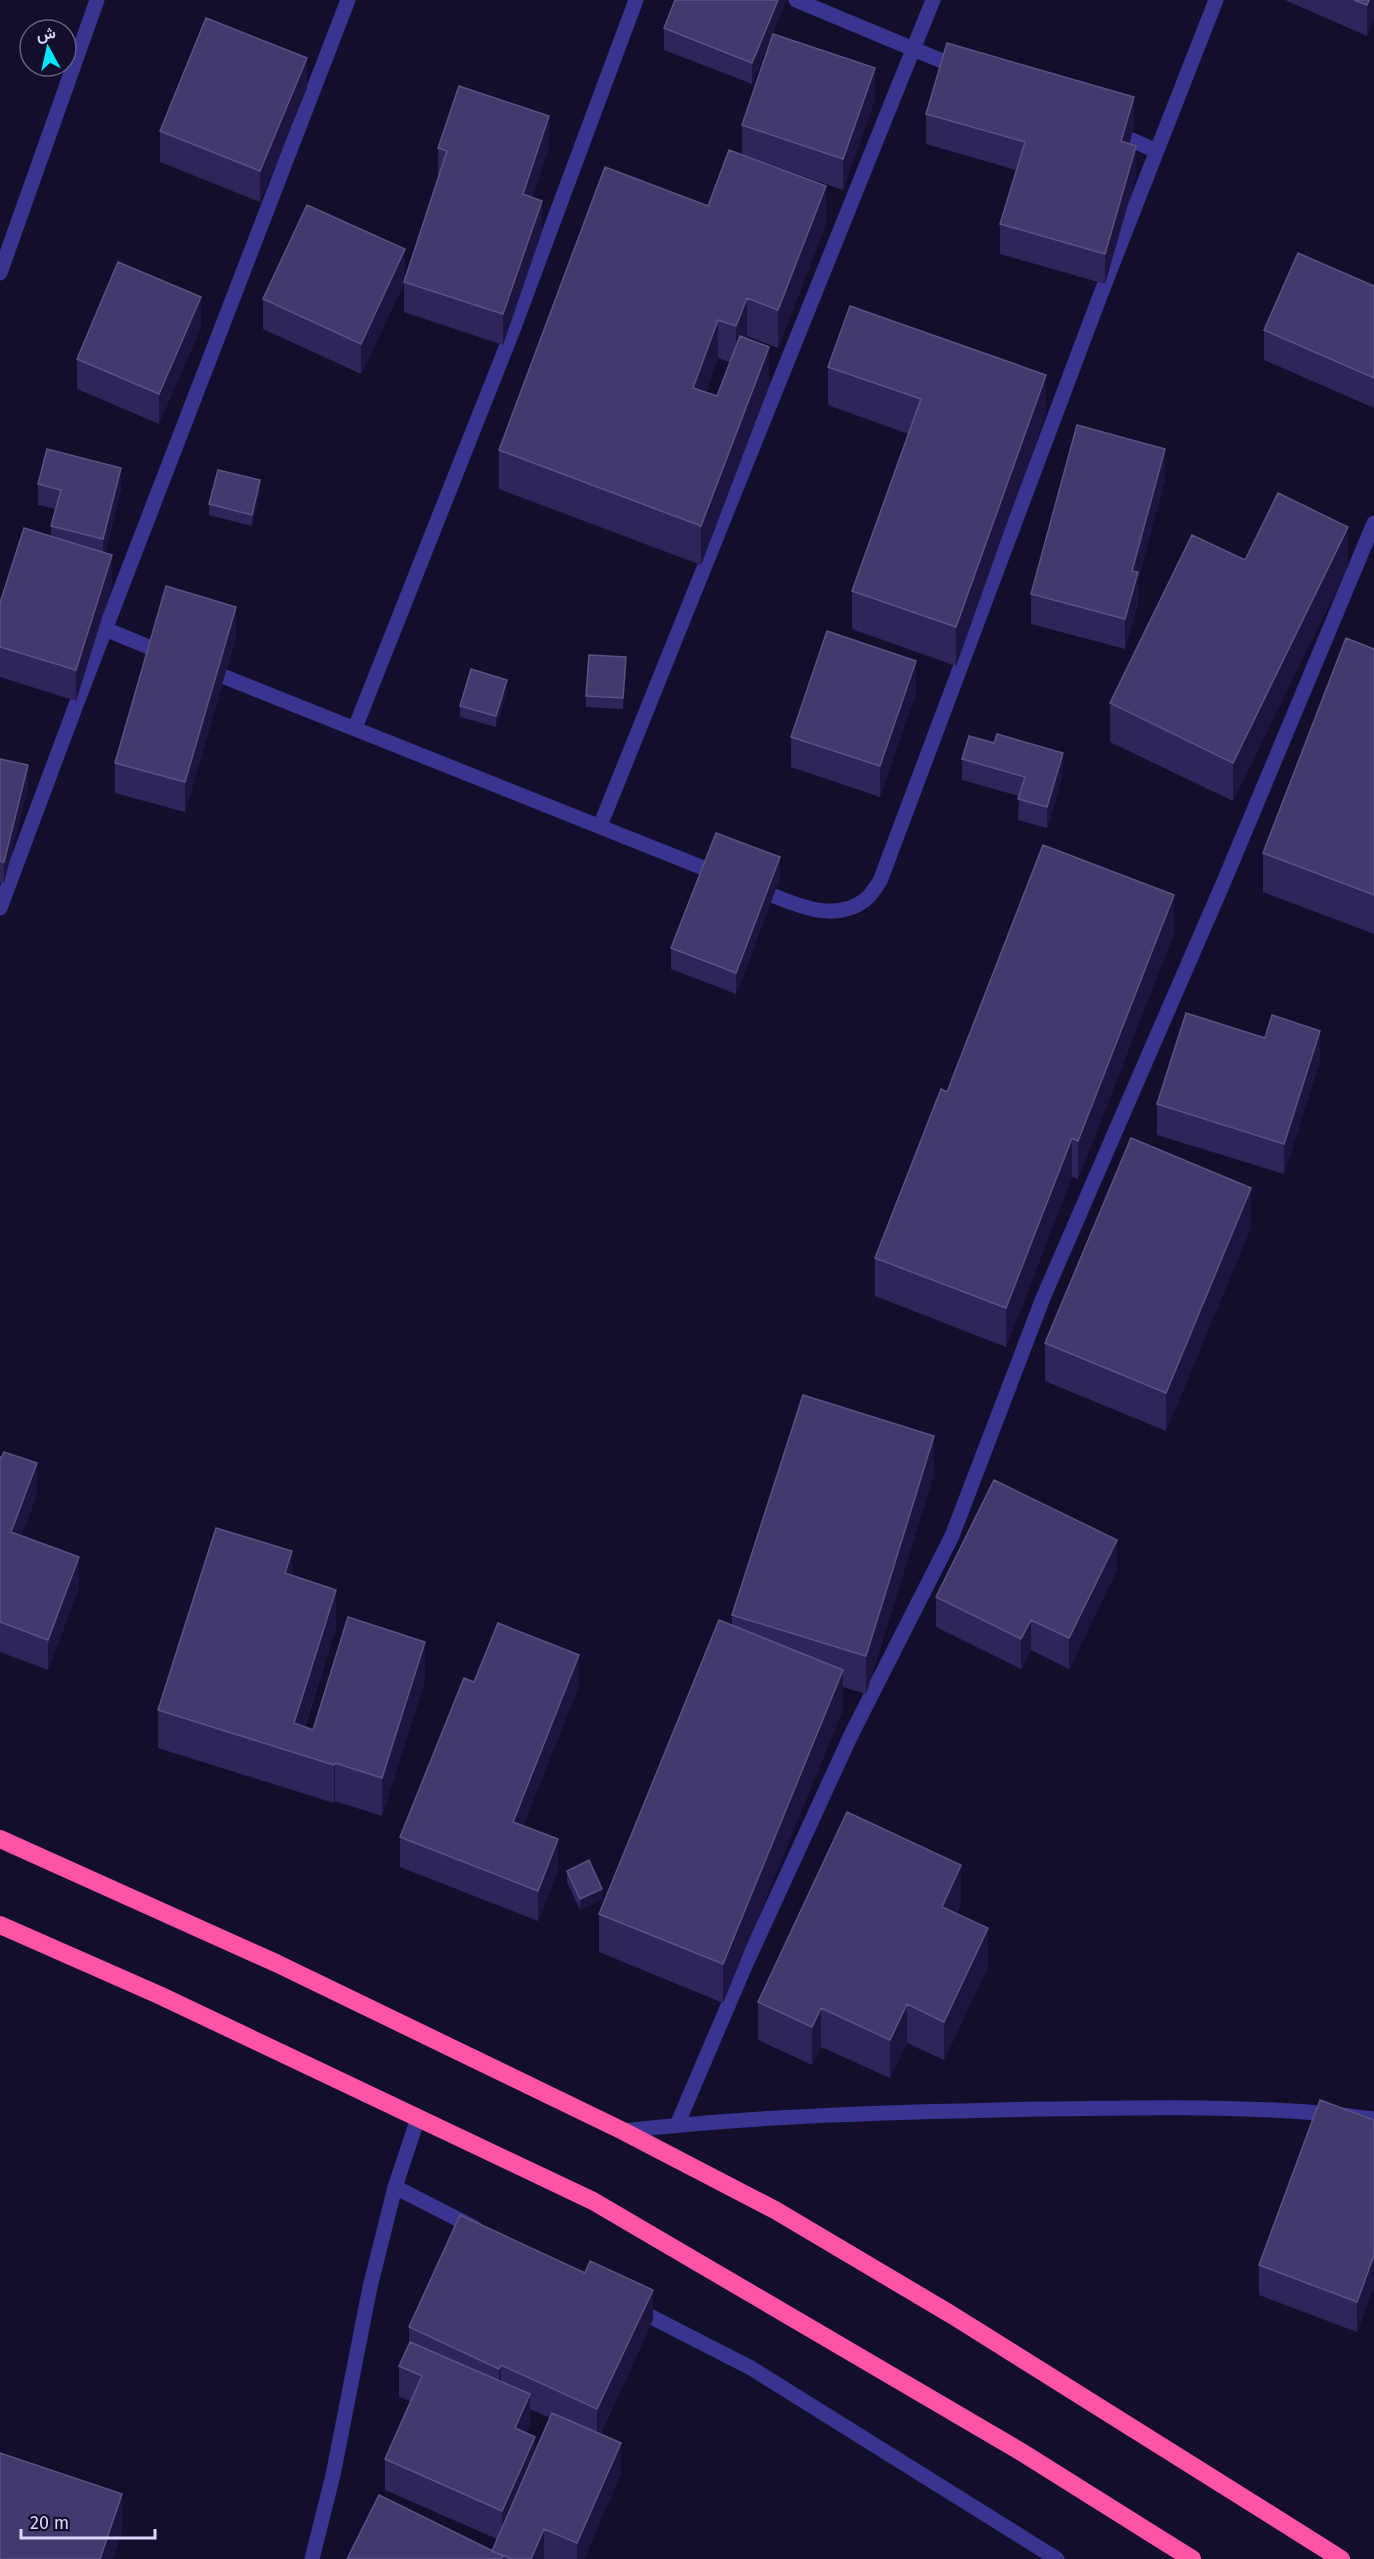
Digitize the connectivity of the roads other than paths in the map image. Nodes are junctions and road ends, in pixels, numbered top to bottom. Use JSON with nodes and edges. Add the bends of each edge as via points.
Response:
{"nodes":[{"id":1,"x":97,"y":0,"type":"edge"},
{"id":2,"x":348,"y":0,"type":"edge"},
{"id":3,"x":636,"y":0,"type":"edge"},
{"id":4,"x":796,"y":0,"type":"edge"},
{"id":5,"x":933,"y":0,"type":"edge"},
{"id":6,"x":1216,"y":0,"type":"edge"},
{"id":7,"x":913,"y":49,"type":"junction"},
{"id":8,"x":977,"y":76,"type":"edge"},
{"id":9,"x":1094,"y":124,"type":"edge"},
{"id":10,"x":1157,"y":151,"type":"junction"},
{"id":11,"x":0,"y":273,"type":"edge"},
{"id":12,"x":1374,"y":523,"type":"edge"},
{"id":13,"x":105,"y":629,"type":"junction"},
{"id":14,"x":355,"y":729,"type":"junction"},
{"id":15,"x":600,"y":826,"type":"junction"},
{"id":16,"x":0,"y":908,"type":"edge"},
{"id":17,"x":0,"y":1839,"type":"edge"},
{"id":18,"x":0,"y":1924,"type":"edge"},
{"id":19,"x":418,"y":2118,"type":"junction"},
{"id":20,"x":1374,"y":2119,"type":"edge"},
{"id":21,"x":677,"y":2125,"type":"junction"},
{"id":22,"x":623,"y":2131,"type":"junction"},
{"id":23,"x":395,"y":2187,"type":"junction"},
{"id":24,"x":489,"y":2235,"type":"edge"},
{"id":25,"x":625,"y":2304,"type":"edge"},
{"id":26,"x":312,"y":2559,"type":"edge"},
{"id":27,"x":1057,"y":2559,"type":"edge"},
{"id":28,"x":1192,"y":2559,"type":"edge"},
{"id":29,"x":1341,"y":2559,"type":"edge"}],
"edges":[{"from":1,"to":11,"type":"street"},
{"from":2,"to":13,"type":"street"},
{"from":3,"to":14,"type":"street","via":[[513,330]]},
{"from":4,"to":7,"type":"street"},
{"from":5,"to":7,"type":"street"},
{"from":6,"to":10,"type":"street"},
{"from":7,"to":8,"type":"street"},
{"from":7,"to":15,"type":"street"},
{"from":9,"to":10,"type":"street"},
{"from":10,"to":15,"type":"street","via":[[880,881],[866,899],[846,910],[822,911],[800,906]]},
{"from":12,"to":21,"type":"street","via":[[1043,1298],[952,1536],[851,1735]]},
{"from":13,"to":14,"type":"street"},
{"from":13,"to":16,"type":"street"},
{"from":14,"to":15,"type":"street"},
{"from":17,"to":22,"type":"highway","via":[[276,1963]]},
{"from":18,"to":19,"type":"highway"},
{"from":19,"to":23,"type":"street"},
{"from":19,"to":28,"type":"highway","via":[[593,2201],[1018,2450]]},
{"from":20,"to":21,"type":"street","via":[[1274,2108],[1140,2108],[779,2117]]},
{"from":21,"to":22,"type":"street"},
{"from":22,"to":29,"type":"highway","via":[[776,2210],[952,2315]]},
{"from":23,"to":24,"type":"street"},
{"from":23,"to":26,"type":"street"},
{"from":25,"to":27,"type":"street","via":[[751,2368]]}]}
